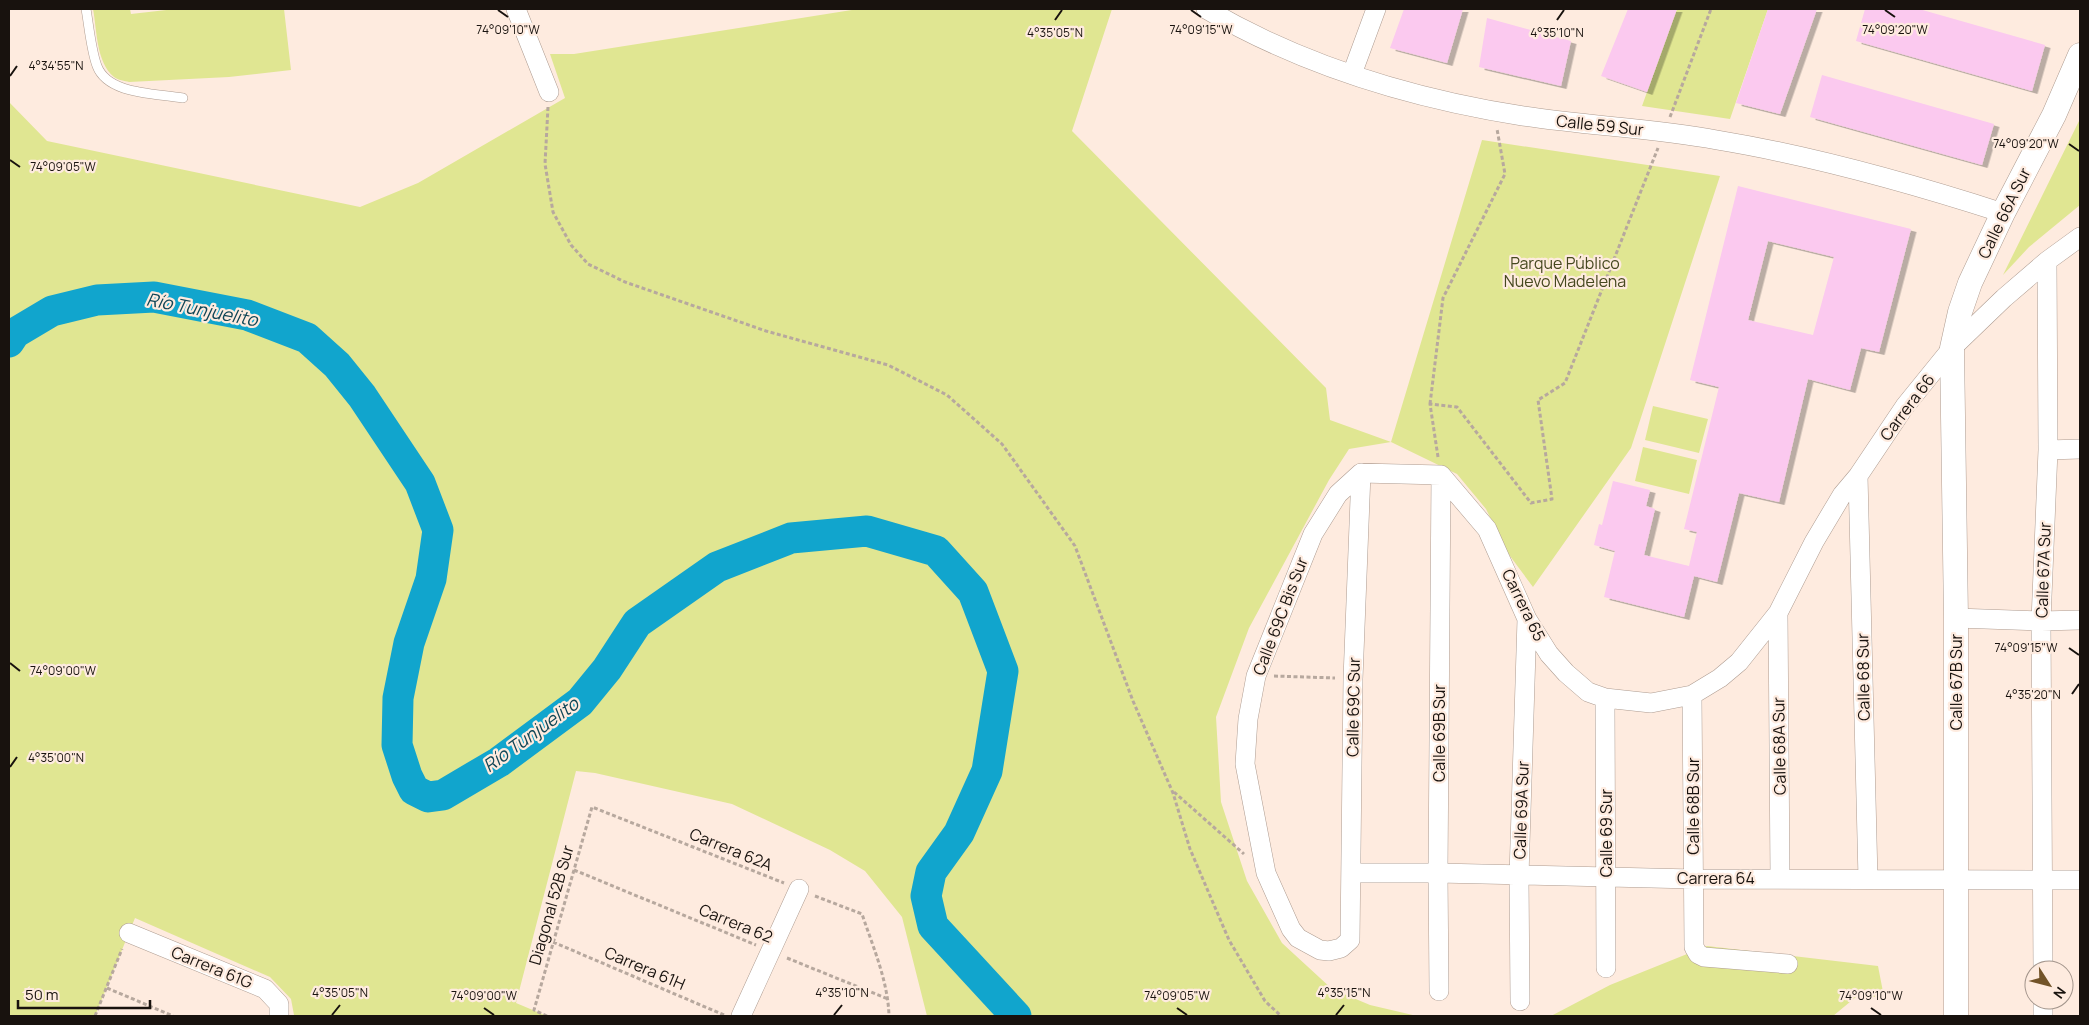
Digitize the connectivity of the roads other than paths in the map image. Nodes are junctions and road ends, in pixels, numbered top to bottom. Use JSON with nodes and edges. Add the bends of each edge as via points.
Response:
{"nodes":[{"id":1,"x":86,"y":9,"type":"edge"},
{"id":2,"x":516,"y":9,"type":"edge"},
{"id":3,"x":1206,"y":9,"type":"edge"},
{"id":4,"x":1376,"y":9,"type":"edge"},
{"id":5,"x":2080,"y":55,"type":"edge"},
{"id":6,"x":1352,"y":74,"type":"junction"},
{"id":7,"x":549,"y":92,"type":"road end"},
{"id":8,"x":183,"y":98,"type":"dead end"},
{"id":9,"x":2003,"y":213,"type":"junction"},
{"id":10,"x":2080,"y":237,"type":"edge"},
{"id":11,"x":2047,"y":261,"type":"junction"},
{"id":12,"x":1952,"y":348,"type":"junction"},
{"id":13,"x":2080,"y":449,"type":"edge"},
{"id":14,"x":2048,"y":450,"type":"junction"},
{"id":15,"x":1361,"y":473,"type":"junction"},
{"id":16,"x":1441,"y":475,"type":"junction"},
{"id":17,"x":1858,"y":476,"type":"junction"},
{"id":18,"x":1778,"y":613,"type":"junction"},
{"id":19,"x":1956,"y":618,"type":"junction"},
{"id":20,"x":1528,"y":619,"type":"junction"},
{"id":21,"x":2080,"y":620,"type":"edge"},
{"id":22,"x":2041,"y":621,"type":"junction"},
{"id":23,"x":1692,"y":695,"type":"junction"},
{"id":24,"x":1605,"y":698,"type":"junction"},
{"id":25,"x":1351,"y":873,"type":"junction"},
{"id":26,"x":1438,"y":873,"type":"junction"},
{"id":27,"x":1519,"y":876,"type":"junction"},
{"id":28,"x":1606,"y":876,"type":"junction"},
{"id":29,"x":1780,"y":878,"type":"junction"},
{"id":30,"x":1693,"y":879,"type":"junction"},
{"id":31,"x":1868,"y":879,"type":"junction"},
{"id":32,"x":1955,"y":879,"type":"junction"},
{"id":33,"x":2043,"y":879,"type":"junction"},
{"id":34,"x":2080,"y":880,"type":"edge"},
{"id":35,"x":799,"y":889,"type":"road end"},
{"id":36,"x":129,"y":932,"type":"road end"},
{"id":37,"x":1350,"y":940,"type":"joint"},
{"id":38,"x":2043,"y":960,"type":"edge"},
{"id":39,"x":1788,"y":964,"type":"dead end"},
{"id":40,"x":1606,"y":968,"type":"dead end"},
{"id":41,"x":1439,"y":991,"type":"dead end"},
{"id":42,"x":1520,"y":1001,"type":"dead end"},
{"id":43,"x":279,"y":1016,"type":"edge"},
{"id":44,"x":741,"y":1016,"type":"edge"},
{"id":45,"x":1956,"y":1016,"type":"edge"}],
"edges":[{"from":1,"to":8,"type":"lane","via":[[97,66],[108,82],[125,89]]},
{"from":2,"to":7,"type":"street"},
{"from":3,"to":6,"type":"street","name":"Calle 59 Sur","via":[[1258,36]]},
{"from":4,"to":6,"type":"street"},
{"from":5,"to":9,"type":"street","name":"Calle 66A Sur","via":[[2054,115]]},
{"from":6,"to":9,"type":"street","name":"Calle 59 Sur","via":[[1395,88],[1494,111],[1665,132],[1765,149],[1860,171]]},
{"from":9,"to":12,"type":"street","name":"Calle 66A Sur","via":[[1964,298]]},
{"from":10,"to":11,"type":"street","name":"Carrera 66"},
{"from":11,"to":12,"type":"street","name":"Carrera 66"},
{"from":11,"to":14,"type":"street","name":"Calle 67A Sur"},
{"from":12,"to":17,"type":"street","name":"Carrera 66","via":[[1906,406]]},
{"from":12,"to":19,"type":"street","name":"Calle 67B Sur"},
{"from":13,"to":14,"type":"street"},
{"from":14,"to":22,"type":"street","name":"Calle 67A Sur"},
{"from":15,"to":16,"type":"street"},
{"from":15,"to":25,"type":"street","name":"Calle 69C Sur","via":[[1353,678]]},
{"from":15,"to":37,"type":"street","name":"Calle 69C Bis Sur","via":[[1338,494],[1313,534],[1256,676],[1248,719],[1245,764],[1266,873],[1291,929],[1298,938],[1320,950],[1341,948]]},
{"from":16,"to":20,"type":"street","name":"Carrera 65","via":[[1487,529]]},
{"from":16,"to":26,"type":"street","name":"Calle 69B Sur"},
{"from":17,"to":18,"type":"street","name":"Carrera 66","via":[[1823,526]]},
{"from":17,"to":31,"type":"street","name":"Calle 68 Sur"},
{"from":18,"to":23,"type":"street","name":"Carrera 65","via":[[1740,662]]},
{"from":18,"to":29,"type":"street","name":"Calle 68A Sur"},
{"from":19,"to":22,"type":"street"},
{"from":19,"to":32,"type":"street","name":"Calle 67B Sur"},
{"from":20,"to":24,"type":"street","name":"Carrera 65","via":[[1549,654],[1566,673],[1588,692]]},
{"from":20,"to":27,"type":"street","name":"Calle 69A Sur"},
{"from":21,"to":22,"type":"street"},
{"from":22,"to":33,"type":"street","name":"Calle 67A Sur"},
{"from":23,"to":24,"type":"street","name":"Carrera 65","via":[[1650,703]]},
{"from":23,"to":30,"type":"street","name":"Calle 68B Sur"},
{"from":24,"to":28,"type":"street","name":"Calle 69 Sur"},
{"from":25,"to":26,"type":"street","name":"Carrera 64"},
{"from":25,"to":37,"type":"street","name":"Calle 69C Sur"},
{"from":26,"to":27,"type":"street","name":"Carrera 64"},
{"from":26,"to":41,"type":"street","name":"Calle 69B Sur"},
{"from":27,"to":28,"type":"street","name":"Carrera 64"},
{"from":27,"to":42,"type":"street","name":"Calle 69A Sur"},
{"from":28,"to":30,"type":"street","name":"Carrera 64"},
{"from":28,"to":40,"type":"street","name":"Calle 69 Sur"},
{"from":29,"to":30,"type":"street","name":"Carrera 64"},
{"from":29,"to":31,"type":"street","name":"Carrera 64"},
{"from":30,"to":39,"type":"street","name":"Calle 68B Sur","via":[[1694,947],[1698,954]]},
{"from":31,"to":32,"type":"street","name":"Carrera 64"},
{"from":32,"to":33,"type":"street","name":"Carrera 64"},
{"from":32,"to":45,"type":"street","name":"Calle 67B Sur"},
{"from":33,"to":34,"type":"street","name":"Carrera 64"},
{"from":33,"to":38,"type":"street","name":"Calle 67A Sur"},
{"from":35,"to":44,"type":"street"},
{"from":36,"to":43,"type":"street","name":"Carrera 61G","via":[[265,989],[278,1004]]}]}
